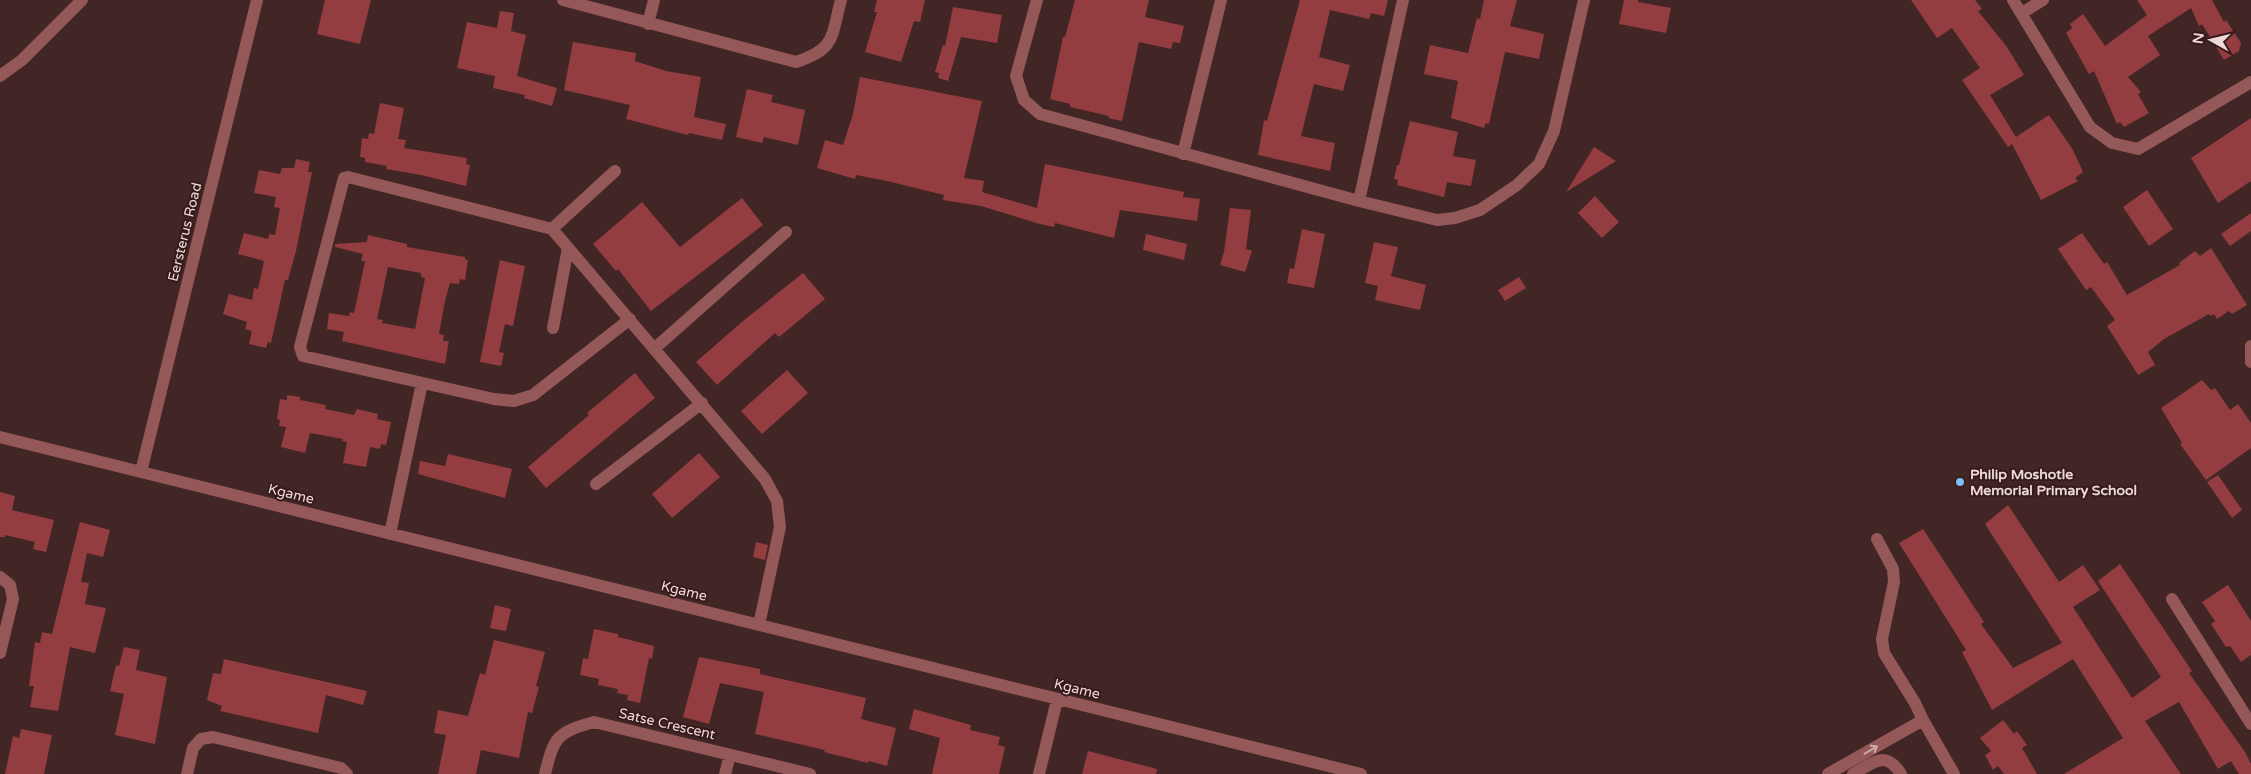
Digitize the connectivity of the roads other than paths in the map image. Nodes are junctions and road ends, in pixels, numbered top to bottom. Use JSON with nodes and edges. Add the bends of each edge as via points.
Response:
{"nodes":[{"id":1,"x":82,"y":0,"type":"edge"},
{"id":2,"x":257,"y":0,"type":"edge"},
{"id":3,"x":563,"y":0,"type":"edge"},
{"id":4,"x":654,"y":0,"type":"edge"},
{"id":5,"x":841,"y":0,"type":"edge"},
{"id":6,"x":1036,"y":0,"type":"edge"},
{"id":7,"x":1221,"y":0,"type":"edge"},
{"id":8,"x":1403,"y":0,"type":"edge"},
{"id":9,"x":1584,"y":0,"type":"edge"},
{"id":10,"x":2013,"y":0,"type":"edge"},
{"id":11,"x":2043,"y":0,"type":"edge"},
{"id":12,"x":2022,"y":13,"type":"junction"},
{"id":13,"x":648,"y":24,"type":"junction"},
{"id":14,"x":0,"y":76,"type":"edge"},
{"id":15,"x":2251,"y":82,"type":"edge"},
{"id":16,"x":1183,"y":154,"type":"junction"},
{"id":17,"x":615,"y":171,"type":"dead end"},
{"id":18,"x":1359,"y":201,"type":"junction"},
{"id":19,"x":552,"y":229,"type":"junction"},
{"id":20,"x":786,"y":232,"type":"dead end"},
{"id":21,"x":568,"y":248,"type":"junction"},
{"id":22,"x":630,"y":319,"type":"junction"},
{"id":23,"x":553,"y":328,"type":"dead end"},
{"id":24,"x":2251,"y":346,"type":"edge"},
{"id":25,"x":655,"y":348,"type":"junction"},
{"id":26,"x":2251,"y":362,"type":"edge"},
{"id":27,"x":422,"y":383,"type":"junction"},
{"id":28,"x":702,"y":403,"type":"junction"},
{"id":29,"x":0,"y":437,"type":"edge"},
{"id":30,"x":141,"y":472,"type":"junction"},
{"id":31,"x":596,"y":484,"type":"dead end"},
{"id":32,"x":390,"y":534,"type":"junction"},
{"id":33,"x":1877,"y":539,"type":"dead end"},
{"id":34,"x":0,"y":577,"type":"edge"},
{"id":35,"x":2172,"y":599,"type":"dead end"},
{"id":36,"x":759,"y":625,"type":"junction"},
{"id":37,"x":0,"y":653,"type":"edge"},
{"id":38,"x":1057,"y":700,"type":"junction"},
{"id":39,"x":1923,"y":720,"type":"junction"},
{"id":40,"x":2251,"y":724,"type":"edge"},
{"id":41,"x":730,"y":755,"type":"junction"},
{"id":42,"x":187,"y":774,"type":"edge"},
{"id":43,"x":347,"y":774,"type":"edge"},
{"id":44,"x":545,"y":774,"type":"edge"},
{"id":45,"x":726,"y":774,"type":"edge"},
{"id":46,"x":810,"y":774,"type":"edge"},
{"id":47,"x":1038,"y":774,"type":"edge"},
{"id":48,"x":1361,"y":774,"type":"edge"},
{"id":49,"x":1828,"y":774,"type":"edge"},
{"id":50,"x":1853,"y":774,"type":"edge"},
{"id":51,"x":1901,"y":774,"type":"edge"},
{"id":52,"x":1954,"y":774,"type":"edge"}],
"edges":[{"from":1,"to":14,"type":"street","via":[[22,60]]},
{"from":2,"to":30,"type":"street","name":"Eersterus Road"},
{"from":3,"to":13,"type":"street"},
{"from":4,"to":13,"type":"street"},
{"from":5,"to":13,"type":"street","via":[[830,42],[814,56],[796,62]]},
{"from":6,"to":16,"type":"street","via":[[1016,76],[1024,100],[1040,114]]},
{"from":7,"to":16,"type":"street"},
{"from":8,"to":18,"type":"street"},
{"from":9,"to":18,"type":"street","via":[[1554,130],[1539,164],[1517,185],[1480,210],[1437,220]]},
{"from":10,"to":12,"type":"street"},
{"from":11,"to":12,"type":"street"},
{"from":12,"to":15,"type":"street","via":[[2090,127],[2112,143],[2138,149]]},
{"from":16,"to":18,"type":"street"},
{"from":17,"to":19,"type":"street"},
{"from":19,"to":21,"type":"street"},
{"from":19,"to":27,"type":"street","via":[[344,178],[301,352],[303,356]]},
{"from":20,"to":25,"type":"street"},
{"from":21,"to":22,"type":"street"},
{"from":21,"to":23,"type":"street"},
{"from":22,"to":25,"type":"street"},
{"from":22,"to":27,"type":"street","via":[[527,397],[514,401],[494,400]]},
{"from":24,"to":26,"type":"street"},
{"from":25,"to":28,"type":"street"},
{"from":27,"to":32,"type":"street"},
{"from":28,"to":31,"type":"street"},
{"from":28,"to":36,"type":"street","via":[[765,479],[777,501],[780,527]]},
{"from":29,"to":30,"type":"street","name":"Kgame"},
{"from":30,"to":32,"type":"street","name":"Kgame"},
{"from":32,"to":36,"type":"street","name":"Kgame"},
{"from":33,"to":39,"type":"street","via":[[1893,569],[1894,582],[1882,639],[1884,653]]},
{"from":34,"to":37,"type":"street","via":[[10,585],[13,599]]},
{"from":35,"to":40,"type":"street"},
{"from":36,"to":38,"type":"street","name":"Kgame"},
{"from":38,"to":47,"type":"street"},
{"from":38,"to":48,"type":"street","name":"Kgame"},
{"from":49,"to":39,"type":"street","one_way":true},
{"from":39,"to":52,"type":"street"},
{"from":41,"to":44,"type":"street","name":"Satse Crescent","via":[[594,722],[569,729],[552,745]]},
{"from":41,"to":45,"type":"street"},
{"from":41,"to":46,"type":"street","name":"Satse Crescent"},
{"from":42,"to":43,"type":"street","via":[[193,748],[200,739],[214,737],[340,768]]},
{"from":50,"to":51,"type":"street","via":[[1886,759],[1894,762]]}]}
